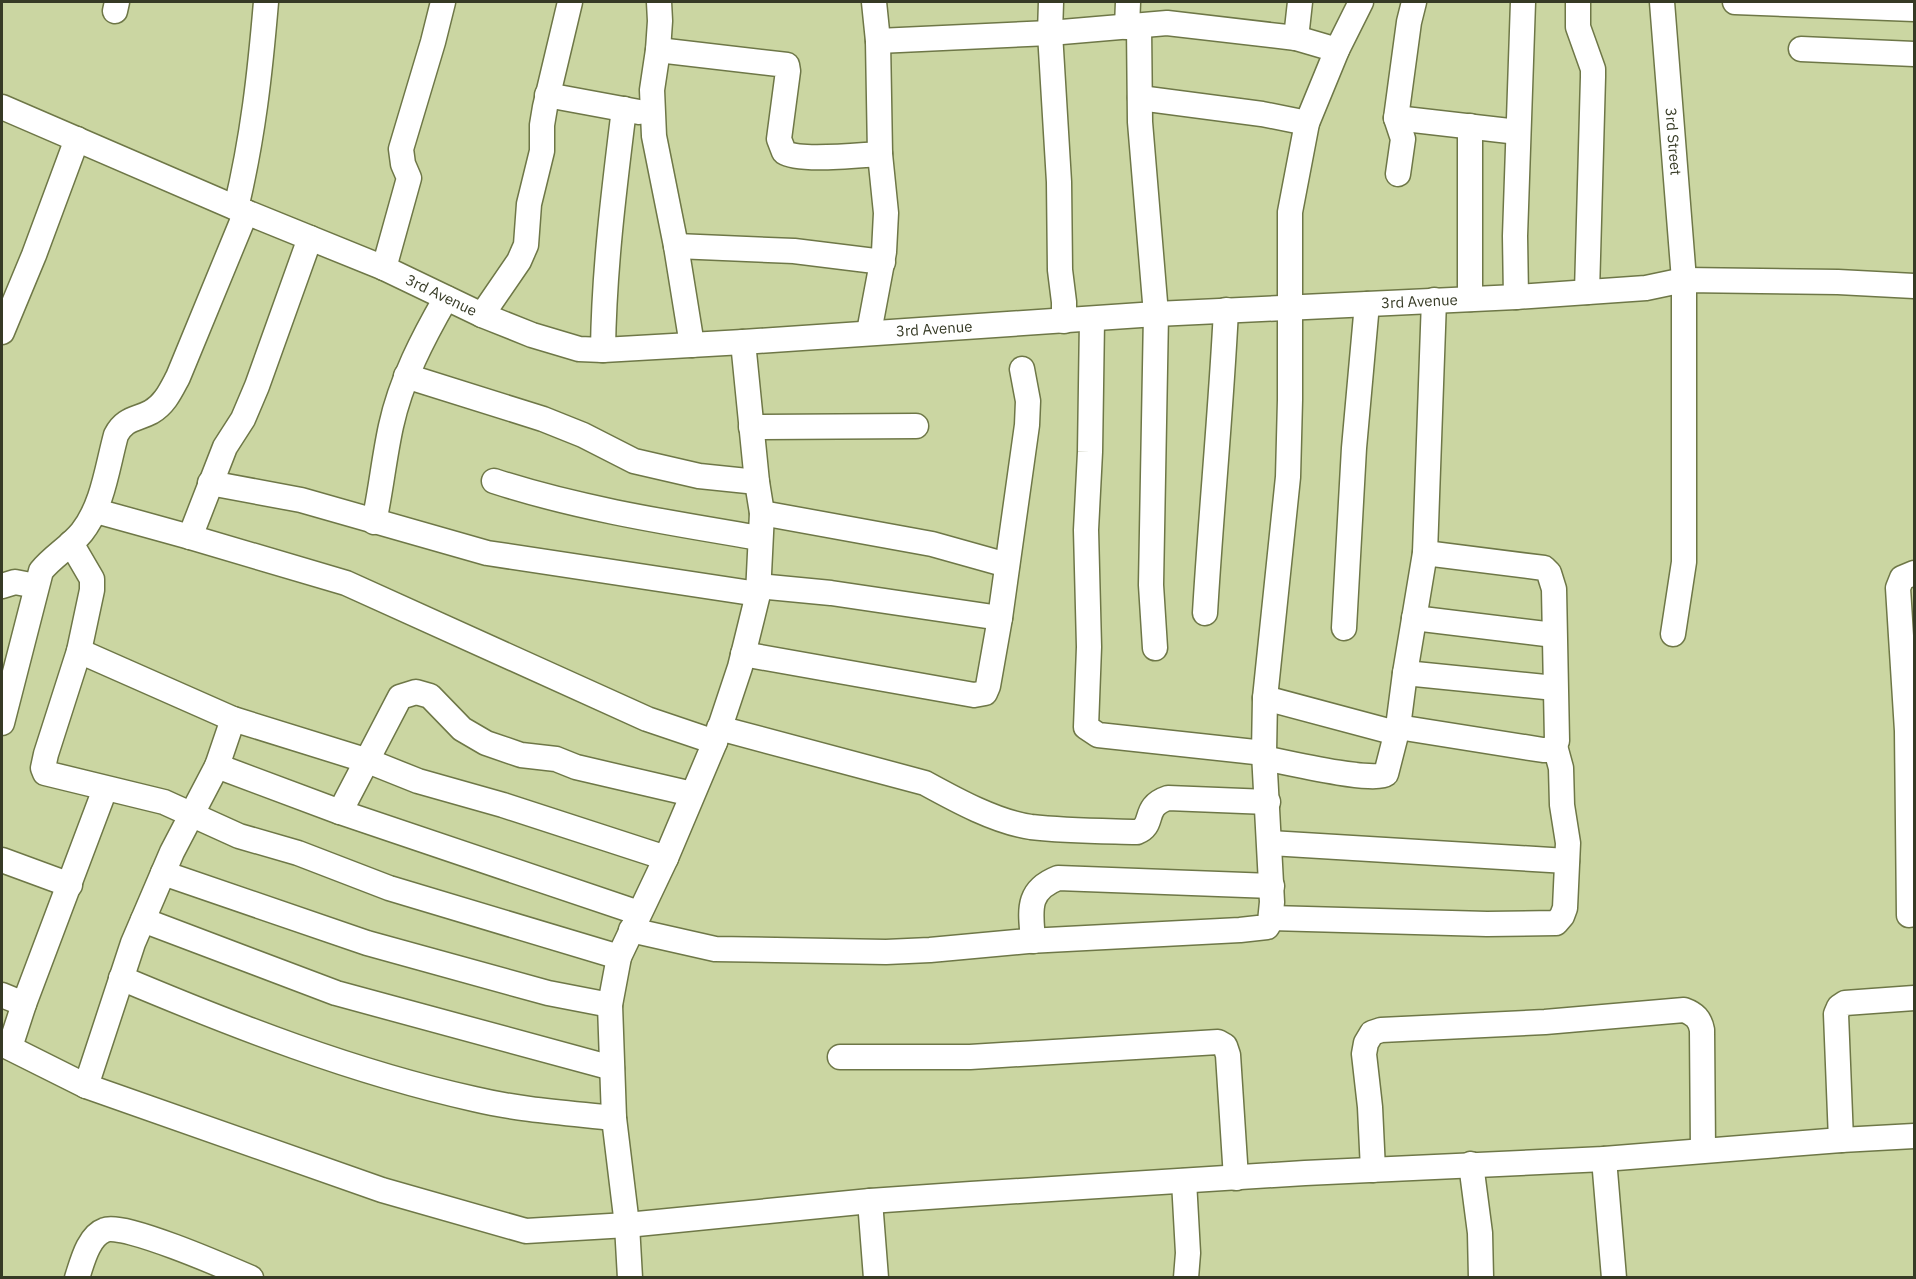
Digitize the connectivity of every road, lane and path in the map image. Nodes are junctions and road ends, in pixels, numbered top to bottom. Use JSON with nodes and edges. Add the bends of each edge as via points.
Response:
{"nodes":[{"id":1,"x":266,"y":2,"type":"edge"},
{"id":2,"x":443,"y":2,"type":"edge"},
{"id":3,"x":570,"y":2,"type":"edge"},
{"id":4,"x":659,"y":2,"type":"edge"},
{"id":5,"x":874,"y":2,"type":"edge"},
{"id":6,"x":1051,"y":2,"type":"edge"},
{"id":7,"x":1128,"y":2,"type":"edge"},
{"id":8,"x":1300,"y":2,"type":"edge"},
{"id":9,"x":1361,"y":2,"type":"edge"},
{"id":10,"x":1414,"y":2,"type":"edge"},
{"id":11,"x":1523,"y":2,"type":"edge"},
{"id":12,"x":1578,"y":2,"type":"edge"},
{"id":13,"x":1662,"y":2,"type":"edge"},
{"id":14,"x":1736,"y":2,"type":"edge"},
{"id":15,"x":1914,"y":9,"type":"edge"},
{"id":16,"x":1133,"y":26,"type":"junction"},
{"id":17,"x":1050,"y":33,"type":"junction"},
{"id":18,"x":1296,"y":38,"type":"junction"},
{"id":19,"x":878,"y":42,"type":"junction"},
{"id":20,"x":1801,"y":49,"type":"dead end"},
{"id":21,"x":658,"y":50,"type":"junction"},
{"id":22,"x":1337,"y":51,"type":"junction"},
{"id":23,"x":1914,"y":54,"type":"edge"},
{"id":24,"x":547,"y":95,"type":"junction"},
{"id":25,"x":1140,"y":98,"type":"junction"},
{"id":26,"x":2,"y":107,"type":"edge"},
{"id":27,"x":624,"y":109,"type":"junction"},
{"id":28,"x":653,"y":114,"type":"junction"},
{"id":29,"x":1395,"y":118,"type":"junction"},
{"id":30,"x":1307,"y":123,"type":"junction"},
{"id":31,"x":1470,"y":126,"type":"junction"},
{"id":32,"x":1518,"y":132,"type":"junction"},
{"id":33,"x":77,"y":139,"type":"junction"},
{"id":34,"x":880,"y":154,"type":"junction"},
{"id":35,"x":1398,"y":174,"type":"dead end"},
{"id":36,"x":241,"y":210,"type":"junction"},
{"id":37,"x":310,"y":238,"type":"junction"},
{"id":38,"x":676,"y":246,"type":"junction"},
{"id":39,"x":882,"y":262,"type":"junction"},
{"id":40,"x":384,"y":268,"type":"junction"},
{"id":41,"x":1684,"y":280,"type":"junction"},
{"id":42,"x":1914,"y":286,"type":"edge"},
{"id":43,"x":1587,"y":292,"type":"junction"},
{"id":44,"x":446,"y":297,"type":"junction"},
{"id":45,"x":1516,"y":297,"type":"junction"},
{"id":46,"x":1470,"y":299,"type":"junction"},
{"id":47,"x":1434,"y":300,"type":"junction"},
{"id":48,"x":1367,"y":304,"type":"junction"},
{"id":49,"x":1290,"y":307,"type":"junction"},
{"id":50,"x":1226,"y":310,"type":"junction"},
{"id":51,"x":1156,"y":314,"type":"junction"},
{"id":52,"x":482,"y":315,"type":"junction"},
{"id":53,"x":1092,"y":320,"type":"junction"},
{"id":54,"x":1064,"y":321,"type":"junction"},
{"id":55,"x":2,"y":332,"type":"edge"},
{"id":56,"x":869,"y":332,"type":"junction"},
{"id":57,"x":743,"y":342,"type":"junction"},
{"id":58,"x":692,"y":345,"type":"junction"},
{"id":59,"x":603,"y":350,"type":"junction"},
{"id":60,"x":1022,"y":369,"type":"dead end"},
{"id":61,"x":406,"y":376,"type":"junction"},
{"id":62,"x":916,"y":426,"type":"dead end"},
{"id":63,"x":751,"y":427,"type":"junction"},
{"id":64,"x":494,"y":481,"type":"dead end"},
{"id":65,"x":757,"y":482,"type":"junction"},
{"id":66,"x":210,"y":483,"type":"junction"},
{"id":67,"x":96,"y":511,"type":"junction"},
{"id":68,"x":762,"y":513,"type":"junction"},
{"id":69,"x":374,"y":522,"type":"junction"},
{"id":70,"x":190,"y":537,"type":"junction"},
{"id":71,"x":760,"y":538,"type":"junction"},
{"id":72,"x":71,"y":543,"type":"junction"},
{"id":73,"x":1425,"y":553,"type":"junction"},
{"id":74,"x":1007,"y":566,"type":"junction"},
{"id":75,"x":1914,"y":573,"type":"edge"},
{"id":76,"x":2,"y":586,"type":"edge"},
{"id":77,"x":36,"y":586,"type":"junction"},
{"id":78,"x":758,"y":590,"type":"junction"},
{"id":79,"x":1205,"y":613,"type":"dead end"},
{"id":80,"x":1000,"y":618,"type":"junction"},
{"id":81,"x":1414,"y":618,"type":"junction"},
{"id":82,"x":1344,"y":628,"type":"dead end"},
{"id":83,"x":1673,"y":634,"type":"dead end"},
{"id":84,"x":1554,"y":635,"type":"junction"},
{"id":85,"x":1155,"y":648,"type":"dead end"},
{"id":86,"x":79,"y":651,"type":"junction"},
{"id":87,"x":744,"y":654,"type":"junction"},
{"id":88,"x":1405,"y":674,"type":"junction"},
{"id":89,"x":1555,"y":688,"type":"junction"},
{"id":90,"x":1265,"y":698,"type":"junction"},
{"id":91,"x":233,"y":719,"type":"junction"},
{"id":92,"x":2,"y":723,"type":"edge"},
{"id":93,"x":1397,"y":730,"type":"junction"},
{"id":94,"x":717,"y":735,"type":"junction"},
{"id":95,"x":1555,"y":746,"type":"junction"},
{"id":96,"x":1264,"y":755,"type":"junction"},
{"id":97,"x":368,"y":761,"type":"junction"},
{"id":98,"x":217,"y":766,"type":"junction"},
{"id":99,"x":105,"y":789,"type":"junction"},
{"id":100,"x":692,"y":794,"type":"junction"},
{"id":101,"x":1268,"y":802,"type":"junction"},
{"id":102,"x":340,"y":812,"type":"junction"},
{"id":103,"x":191,"y":816,"type":"junction"},
{"id":104,"x":1270,"y":843,"type":"junction"},
{"id":105,"x":666,"y":858,"type":"junction"},
{"id":106,"x":2,"y":860,"type":"edge"},
{"id":107,"x":1567,"y":861,"type":"junction"},
{"id":108,"x":163,"y":873,"type":"junction"},
{"id":109,"x":70,"y":885,"type":"junction"},
{"id":110,"x":1272,"y":886,"type":"junction"},
{"id":111,"x":1909,"y":915,"type":"dead end"},
{"id":112,"x":1271,"y":918,"type":"junction"},
{"id":113,"x":143,"y":920,"type":"junction"},
{"id":114,"x":635,"y":921,"type":"junction"},
{"id":115,"x":1033,"y":941,"type":"junction"},
{"id":116,"x":619,"y":957,"type":"junction"},
{"id":117,"x":121,"y":978,"type":"junction"},
{"id":118,"x":2,"y":995,"type":"edge"},
{"id":119,"x":1914,"y":998,"type":"edge"},
{"id":120,"x":24,"y":1004,"type":"junction"},
{"id":121,"x":610,"y":1005,"type":"junction"},
{"id":122,"x":6,"y":1045,"type":"edge"},
{"id":123,"x":840,"y":1057,"type":"dead end"},
{"id":124,"x":612,"y":1068,"type":"junction"},
{"id":125,"x":86,"y":1086,"type":"junction"},
{"id":126,"x":614,"y":1118,"type":"junction"},
{"id":127,"x":1914,"y":1136,"type":"edge"},
{"id":128,"x":1841,"y":1140,"type":"junction"},
{"id":129,"x":1702,"y":1150,"type":"junction"},
{"id":130,"x":1604,"y":1159,"type":"junction"},
{"id":131,"x":1471,"y":1164,"type":"junction"},
{"id":132,"x":1373,"y":1170,"type":"junction"},
{"id":133,"x":1236,"y":1178,"type":"junction"},
{"id":134,"x":1184,"y":1181,"type":"junction"},
{"id":135,"x":870,"y":1201,"type":"junction"},
{"id":136,"x":627,"y":1225,"type":"junction"},
{"id":137,"x":77,"y":1278,"type":"edge"},
{"id":138,"x":251,"y":1278,"type":"edge"},
{"id":139,"x":630,"y":1278,"type":"edge"},
{"id":140,"x":876,"y":1278,"type":"edge"},
{"id":141,"x":1186,"y":1278,"type":"edge"},
{"id":142,"x":1481,"y":1278,"type":"edge"},
{"id":143,"x":1614,"y":1278,"type":"edge"}],
"edges":[{"from":1,"to":36,"type":"street","via":[[257,104]]},
{"from":2,"to":40,"type":"street","via":[[401,149],[409,178]]},
{"from":3,"to":24,"type":"street"},
{"from":4,"to":21,"type":"street"},
{"from":5,"to":19,"type":"street"},
{"from":6,"to":17,"type":"street"},
{"from":7,"to":16,"type":"street"},
{"from":8,"to":18,"type":"street"},
{"from":9,"to":22,"type":"street"},
{"from":10,"to":29,"type":"street"},
{"from":11,"to":32,"type":"street"},
{"from":12,"to":43,"type":"street","via":[[1578,27],[1593,69]]},
{"from":13,"to":41,"type":"street","name":"3rd Street"},
{"from":14,"to":15,"type":"street"},
{"from":16,"to":17,"type":"street"},
{"from":16,"to":18,"type":"street","via":[[1167,23]]},
{"from":16,"to":25,"type":"street"},
{"from":17,"to":19,"type":"street"},
{"from":17,"to":54,"type":"street"},
{"from":18,"to":22,"type":"street"},
{"from":19,"to":34,"type":"street"},
{"from":20,"to":23,"type":"street"},
{"from":21,"to":28,"type":"street"},
{"from":21,"to":34,"type":"street","via":[[784,63],[788,67],[779,139],[786,154]]},
{"from":22,"to":30,"type":"street"},
{"from":24,"to":27,"type":"street"},
{"from":24,"to":52,"type":"street","via":[[526,245]]},
{"from":25,"to":30,"type":"street"},
{"from":25,"to":51,"type":"street"},
{"from":26,"to":33,"type":"street","name":"3rd Avenue"},
{"from":27,"to":28,"type":"street"},
{"from":27,"to":59,"type":"street","via":[[612,197]]},
{"from":28,"to":38,"type":"street"},
{"from":29,"to":31,"type":"street"},
{"from":29,"to":35,"type":"street","via":[[1403,139]]},
{"from":30,"to":49,"type":"street","via":[[1290,212]]},
{"from":31,"to":32,"type":"street"},
{"from":31,"to":46,"type":"street"},
{"from":32,"to":45,"type":"street"},
{"from":33,"to":36,"type":"street","name":"3rd Avenue"},
{"from":33,"to":55,"type":"street"},
{"from":34,"to":39,"type":"street","via":[[886,213]]},
{"from":36,"to":37,"type":"street","name":"3rd Avenue"},
{"from":36,"to":67,"type":"street","via":[[178,377],[153,411],[121,426]]},
{"from":37,"to":40,"type":"street","name":"3rd Avenue"},
{"from":37,"to":66,"type":"street","via":[[243,419],[225,447]]},
{"from":38,"to":39,"type":"street","via":[[794,252]]},
{"from":38,"to":58,"type":"street"},
{"from":39,"to":56,"type":"street"},
{"from":40,"to":44,"type":"street","name":"3rd Avenue"},
{"from":41,"to":42,"type":"street","name":"3rd Avenue"},
{"from":41,"to":43,"type":"street","name":"3rd Avenue","via":[[1646,288]]},
{"from":41,"to":83,"type":"street","name":"3rd Street","via":[[1684,562]]},
{"from":43,"to":45,"type":"street","name":"3rd Avenue"},
{"from":44,"to":52,"type":"street","name":"3rd Avenue"},
{"from":44,"to":61,"type":"street"},
{"from":45,"to":46,"type":"street","name":"3rd Avenue"},
{"from":46,"to":47,"type":"street","name":"3rd Avenue"},
{"from":47,"to":48,"type":"street","name":"3rd Avenue"},
{"from":47,"to":73,"type":"street"},
{"from":48,"to":49,"type":"street","name":"3rd Avenue"},
{"from":48,"to":82,"type":"street"},
{"from":49,"to":50,"type":"street","name":"3rd Avenue"},
{"from":49,"to":90,"type":"street","via":[[1288,477]]},
{"from":50,"to":51,"type":"street","name":"3rd Avenue"},
{"from":50,"to":79,"type":"street"},
{"from":51,"to":53,"type":"street","name":"3rd Avenue"},
{"from":51,"to":85,"type":"street","via":[[1151,585]]},
{"from":52,"to":59,"type":"street","name":"3rd Avenue","via":[[579,349]]},
{"from":53,"to":54,"type":"street","name":"3rd Avenue"},
{"from":53,"to":96,"type":"street","via":[[1086,727],[1098,735]]},
{"from":54,"to":56,"type":"street","name":"3rd Avenue"},
{"from":56,"to":57,"type":"street","name":"3rd Avenue"},
{"from":57,"to":58,"type":"street","name":"3rd Avenue"},
{"from":57,"to":63,"type":"street"},
{"from":58,"to":59,"type":"street","name":"3rd Avenue"},
{"from":60,"to":74,"type":"street","via":[[1028,401],[1027,425]]},
{"from":61,"to":65,"type":"street","via":[[543,419],[634,461],[699,476]]},
{"from":61,"to":69,"type":"street","via":[[391,424]]},
{"from":62,"to":63,"type":"street"},
{"from":63,"to":65,"type":"street"},
{"from":64,"to":71,"type":"street","via":[[538,496]]},
{"from":65,"to":68,"type":"street"},
{"from":66,"to":69,"type":"street","via":[[301,500]]},
{"from":66,"to":70,"type":"street"},
{"from":67,"to":70,"type":"street"},
{"from":67,"to":72,"type":"street"},
{"from":68,"to":71,"type":"street"},
{"from":68,"to":74,"type":"street","via":[[932,544]]},
{"from":69,"to":78,"type":"street","via":[[487,554]]},
{"from":70,"to":94,"type":"street","via":[[346,583],[647,719]]},
{"from":71,"to":78,"type":"street"},
{"from":72,"to":77,"type":"street","via":[[49,561]]},
{"from":72,"to":86,"type":"street","via":[[92,579]]},
{"from":73,"to":81,"type":"street"},
{"from":73,"to":84,"type":"street","via":[[1544,568],[1554,589]]},
{"from":74,"to":80,"type":"street"},
{"from":75,"to":111,"type":"street","via":[[1902,578],[1898,588],[1907,731]]},
{"from":76,"to":77,"type":"street","via":[[15,582]]},
{"from":77,"to":92,"type":"street"},
{"from":78,"to":80,"type":"street","via":[[831,592]]},
{"from":78,"to":87,"type":"street"},
{"from":80,"to":87,"type":"street","via":[[987,691],[983,694]]},
{"from":81,"to":84,"type":"street"},
{"from":81,"to":88,"type":"street"},
{"from":84,"to":89,"type":"street"},
{"from":86,"to":91,"type":"street"},
{"from":86,"to":99,"type":"street","via":[[43,768],[52,776]]},
{"from":87,"to":94,"type":"street"},
{"from":88,"to":89,"type":"street"},
{"from":88,"to":93,"type":"street"},
{"from":89,"to":95,"type":"street"},
{"from":90,"to":93,"type":"street"},
{"from":90,"to":96,"type":"street"},
{"from":91,"to":97,"type":"street"},
{"from":91,"to":98,"type":"street"},
{"from":93,"to":95,"type":"street","via":[[1520,747],[1551,750]]},
{"from":93,"to":96,"type":"street","via":[[1390,764],[1382,777]]},
{"from":94,"to":100,"type":"street"},
{"from":94,"to":101,"type":"street","via":[[925,783],[991,815],[1029,827],[1137,832],[1146,825],[1150,809],[1168,798]]},
{"from":95,"to":107,"type":"street","via":[[1561,768]]},
{"from":96,"to":101,"type":"street"},
{"from":97,"to":100,"type":"street","via":[[400,697],[416,692],[430,696],[462,729],[486,743],[521,755],[556,759]]},
{"from":97,"to":102,"type":"street"},
{"from":97,"to":105,"type":"street","via":[[418,781]]},
{"from":98,"to":102,"type":"street"},
{"from":98,"to":103,"type":"street"},
{"from":99,"to":103,"type":"street","via":[[164,802]]},
{"from":99,"to":109,"type":"street"},
{"from":100,"to":105,"type":"street"},
{"from":101,"to":104,"type":"street"},
{"from":102,"to":114,"type":"street"},
{"from":103,"to":108,"type":"street"},
{"from":103,"to":116,"type":"street","via":[[239,837],[298,853],[389,888]]},
{"from":104,"to":107,"type":"street"},
{"from":104,"to":110,"type":"street"},
{"from":105,"to":114,"type":"street"},
{"from":106,"to":109,"type":"street"},
{"from":107,"to":112,"type":"street","via":[[1563,916],[1550,925]]},
{"from":108,"to":113,"type":"street"},
{"from":108,"to":121,"type":"street","via":[[367,943],[548,993]]},
{"from":109,"to":120,"type":"street"},
{"from":110,"to":112,"type":"street"},
{"from":110,"to":115,"type":"street","via":[[1058,878],[1033,898]]},
{"from":112,"to":115,"type":"street","via":[[1265,928]]},
{"from":113,"to":117,"type":"street"},
{"from":113,"to":124,"type":"street","via":[[336,993]]},
{"from":114,"to":115,"type":"street","via":[[715,949],[886,952]]},
{"from":114,"to":116,"type":"street"},
{"from":116,"to":121,"type":"street"},
{"from":117,"to":125,"type":"street"},
{"from":117,"to":126,"type":"street","via":[[376,1074],[476,1100]]},
{"from":118,"to":120,"type":"street"},
{"from":119,"to":128,"type":"street","via":[[1845,1004],[1837,1010]]},
{"from":120,"to":122,"type":"street"},
{"from":121,"to":124,"type":"street"},
{"from":122,"to":125,"type":"street"},
{"from":123,"to":133,"type":"street","via":[[970,1057],[1218,1042],[1228,1054]]},
{"from":124,"to":126,"type":"street"},
{"from":125,"to":136,"type":"street","via":[[382,1190],[526,1230]]},
{"from":126,"to":136,"type":"street"},
{"from":127,"to":128,"type":"street"},
{"from":128,"to":129,"type":"street"},
{"from":129,"to":130,"type":"street"},
{"from":129,"to":132,"type":"street","via":[[1702,1030],[1700,1021],[1684,1010],[1372,1033],[1364,1054]]},
{"from":130,"to":131,"type":"street"},
{"from":130,"to":143,"type":"street"},
{"from":131,"to":132,"type":"street"},
{"from":131,"to":142,"type":"street"},
{"from":132,"to":133,"type":"street"},
{"from":133,"to":134,"type":"street"},
{"from":134,"to":135,"type":"street"},
{"from":134,"to":141,"type":"street"},
{"from":135,"to":136,"type":"street"},
{"from":135,"to":140,"type":"street"},
{"from":136,"to":139,"type":"street"},
{"from":137,"to":138,"type":"street","via":[[93,1241],[111,1229],[138,1234]]}]}
